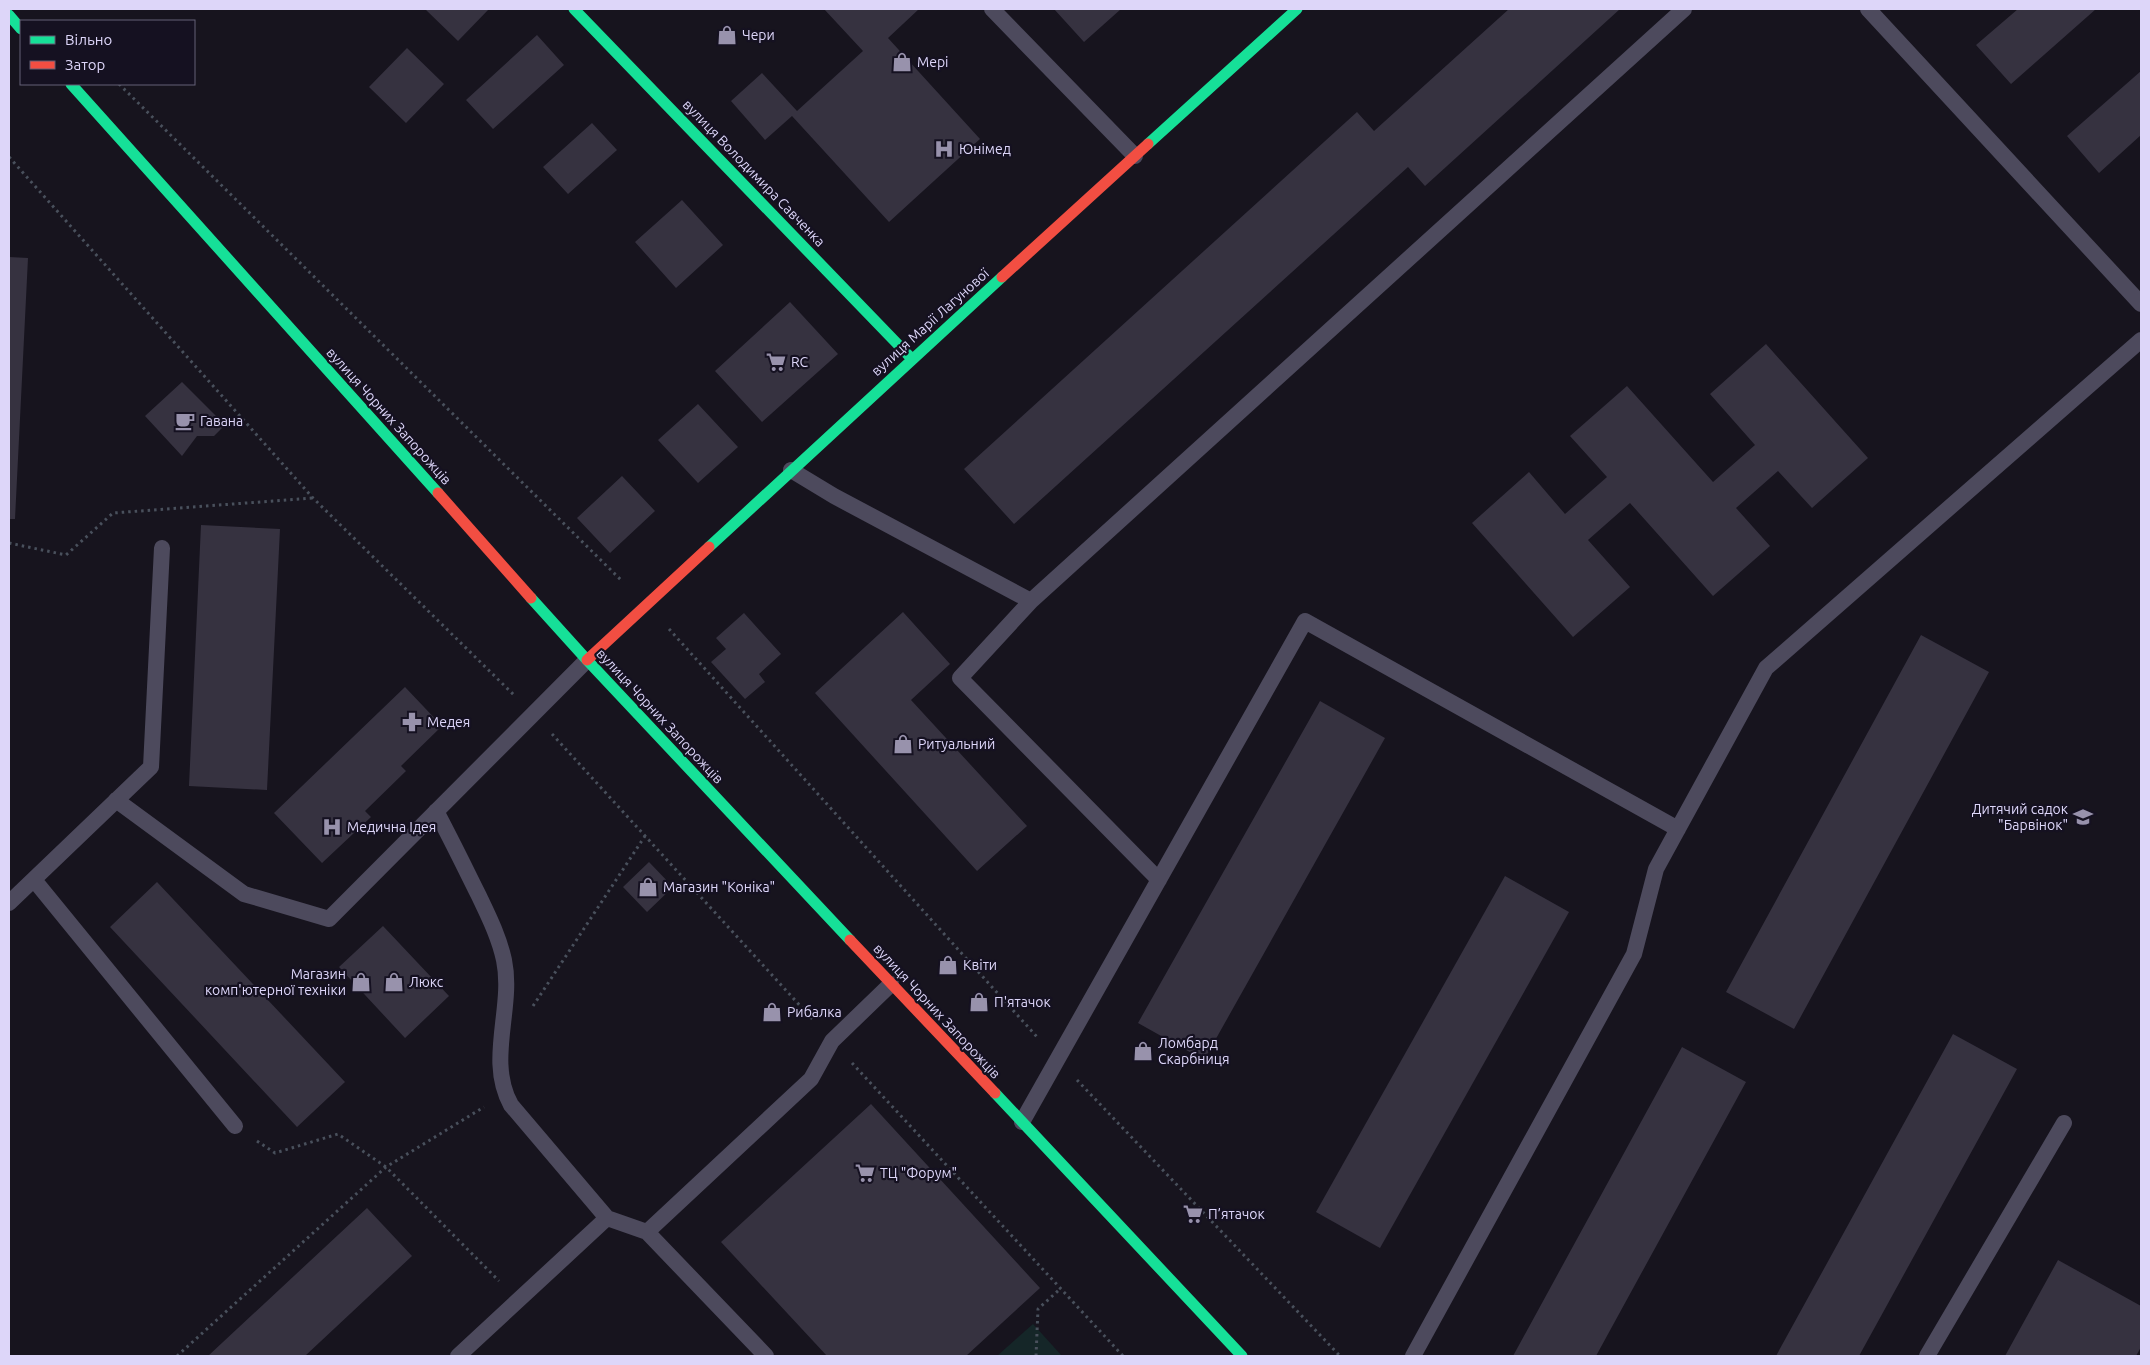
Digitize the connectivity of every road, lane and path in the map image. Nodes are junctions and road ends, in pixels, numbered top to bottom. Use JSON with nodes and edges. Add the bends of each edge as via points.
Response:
{"nodes":[{"id":1,"x":574,"y":9,"type":"edge"},
{"id":2,"x":992,"y":9,"type":"edge"},
{"id":3,"x":1297,"y":9,"type":"edge"},
{"id":4,"x":1684,"y":9,"type":"edge"},
{"id":5,"x":1868,"y":9,"type":"edge"},
{"id":6,"x":9,"y":15,"type":"edge"},
{"id":7,"x":20,"y":28,"type":"edge"},
{"id":8,"x":71,"y":85,"type":"edge"},
{"id":9,"x":120,"y":85,"type":"edge"},
{"id":10,"x":1135,"y":156,"type":"junction"},
{"id":11,"x":9,"y":157,"type":"edge"},
{"id":12,"x":2141,"y":304,"type":"edge"},
{"id":13,"x":2141,"y":340,"type":"edge"},
{"id":14,"x":912,"y":359,"type":"junction"},
{"id":15,"x":791,"y":470,"type":"junction"},
{"id":16,"x":162,"y":548,"type":"dead end"},
{"id":17,"x":1031,"y":601,"type":"junction"},
{"id":18,"x":646,"y":604,"type":"junction"},
{"id":19,"x":587,"y":660,"type":"junction"},
{"id":20,"x":533,"y":714,"type":"junction"},
{"id":21,"x":116,"y":800,"type":"junction"},
{"id":22,"x":436,"y":811,"type":"junction"},
{"id":23,"x":1678,"y":830,"type":"junction"},
{"id":24,"x":645,"y":836,"type":"junction"},
{"id":25,"x":1159,"y":880,"type":"junction"},
{"id":26,"x":34,"y":881,"type":"junction"},
{"id":27,"x":9,"y":904,"type":"edge"},
{"id":28,"x":891,"y":984,"type":"junction"},
{"id":29,"x":532,"y":1008,"type":"dead end"},
{"id":30,"x":832,"y":1041,"type":"junction"},
{"id":31,"x":1058,"y":1060,"type":"junction"},
{"id":32,"x":505,"y":1094,"type":"junction"},
{"id":33,"x":1022,"y":1122,"type":"junction"},
{"id":34,"x":2064,"y":1123,"type":"dead end"},
{"id":35,"x":235,"y":1126,"type":"joint"},
{"id":36,"x":386,"y":1166,"type":"junction"},
{"id":37,"x":607,"y":1218,"type":"junction"},
{"id":38,"x":647,"y":1232,"type":"junction"},
{"id":39,"x":1060,"y":1289,"type":"junction"},
{"id":40,"x":518,"y":1300,"type":"junction"},
{"id":41,"x":177,"y":1356,"type":"edge"},
{"id":42,"x":458,"y":1356,"type":"edge"},
{"id":43,"x":766,"y":1356,"type":"edge"},
{"id":44,"x":1036,"y":1356,"type":"edge"},
{"id":45,"x":1122,"y":1356,"type":"edge"},
{"id":46,"x":1242,"y":1356,"type":"edge"},
{"id":47,"x":1340,"y":1356,"type":"edge"},
{"id":48,"x":1413,"y":1356,"type":"edge"},
{"id":49,"x":1928,"y":1356,"type":"edge"}],
"edges":[{"from":1,"to":14,"type":"street","name":"вулиця Володимира Савченка"},
{"from":2,"to":10,"type":"lane"},
{"from":3,"to":10,"type":"street","name":"вулиця Марії Лагунової"},
{"from":4,"to":17,"type":"lane"},
{"from":5,"to":12,"type":"lane"},
{"from":6,"to":7,"type":"street"},
{"from":8,"to":19,"type":"street","name":"вулиця Чорних Запорожців"},
{"from":9,"to":18,"type":"path"},
{"from":10,"to":14,"type":"street","name":"вулиця Марії Лагунової"},
{"from":11,"to":20,"type":"path","via":[[314,498]]},
{"from":13,"to":23,"type":"lane","via":[[1766,668]]},
{"from":14,"to":15,"type":"street","name":"вулиця Марії Лагунової"},
{"from":15,"to":17,"type":"lane"},
{"from":15,"to":18,"type":"street","name":"вулиця Марії Лагунової"},
{"from":16,"to":21,"type":"lane","via":[[152,767]]},
{"from":17,"to":25,"type":"lane","via":[[960,678]]},
{"from":18,"to":19,"type":"street","name":"вулиця Марії Лагунової"},
{"from":18,"to":31,"type":"path"},
{"from":19,"to":20,"type":"lane"},
{"from":19,"to":28,"type":"street","name":"вулиця Чорних Запорожців"},
{"from":20,"to":22,"type":"lane"},
{"from":20,"to":24,"type":"path"},
{"from":21,"to":22,"type":"lane","via":[[244,894],[329,919]]},
{"from":21,"to":26,"type":"lane"},
{"from":22,"to":32,"type":"lane","via":[[497,933],[504,958],[506,979],[500,1070]]},
{"from":23,"to":25,"type":"lane","via":[[1305,621]]},
{"from":23,"to":48,"type":"lane","via":[[1656,869],[1634,954]]},
{"from":24,"to":29,"type":"path"},
{"from":24,"to":30,"type":"path"},
{"from":25,"to":31,"type":"lane"},
{"from":26,"to":27,"type":"lane"},
{"from":26,"to":35,"type":"lane"},
{"from":28,"to":30,"type":"lane"},
{"from":28,"to":33,"type":"street","name":"вулиця Чорних Запорожців"},
{"from":30,"to":38,"type":"lane","via":[[811,1079]]},
{"from":30,"to":39,"type":"path"},
{"from":31,"to":33,"type":"lane"},
{"from":31,"to":47,"type":"path"},
{"from":32,"to":36,"type":"path"},
{"from":32,"to":37,"type":"lane","via":[[530,1129]]},
{"from":33,"to":46,"type":"street","name":"вулиця Чорних Запорожців"},
{"from":34,"to":49,"type":"lane"},
{"from":35,"to":36,"type":"path","via":[[275,1153],[338,1134]]},
{"from":36,"to":40,"type":"path"},
{"from":36,"to":41,"type":"path"},
{"from":37,"to":38,"type":"lane"},
{"from":37,"to":40,"type":"lane"},
{"from":38,"to":43,"type":"lane"},
{"from":39,"to":44,"type":"path","via":[[1038,1309]]},
{"from":39,"to":45,"type":"path"},
{"from":40,"to":42,"type":"lane"}]}
